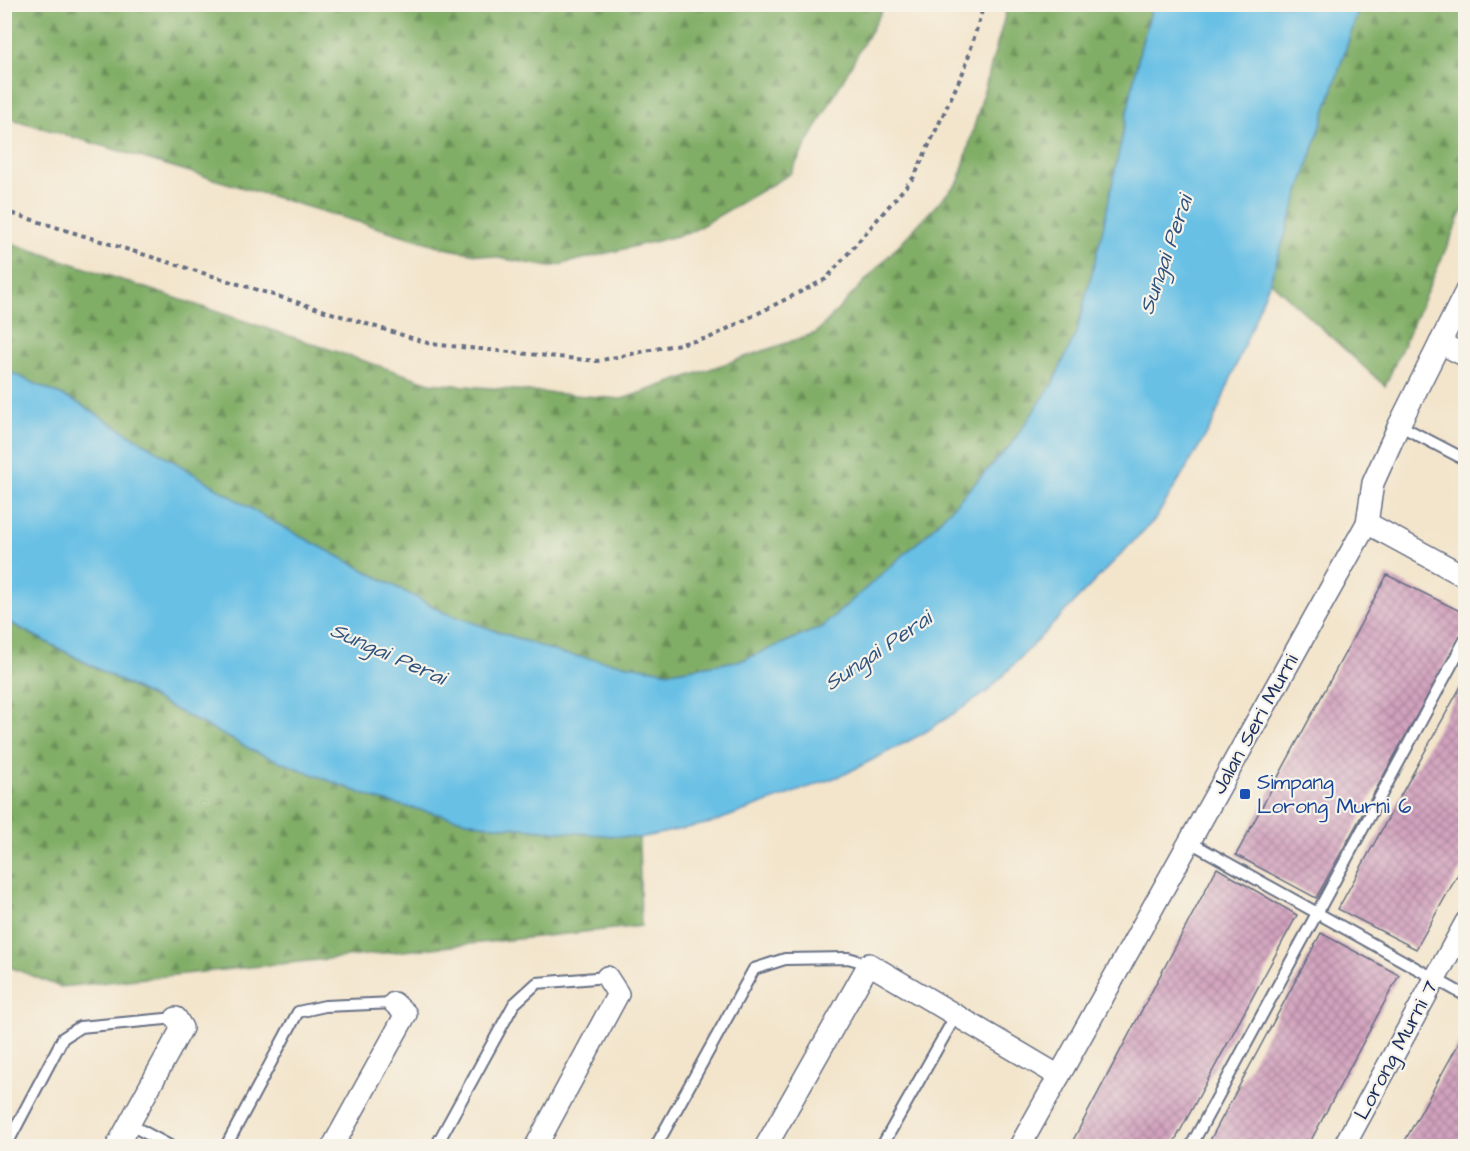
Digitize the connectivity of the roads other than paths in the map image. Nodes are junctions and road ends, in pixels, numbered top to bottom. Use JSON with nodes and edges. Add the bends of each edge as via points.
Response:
{"nodes":[{"id":1,"x":1466,"y":291,"type":"edge"},
{"id":2,"x":1440,"y":343,"type":"junction"},
{"id":3,"x":1466,"y":356,"type":"edge"},
{"id":4,"x":1400,"y":425,"type":"junction"},
{"id":5,"x":1466,"y":460,"type":"edge"},
{"id":6,"x":1367,"y":524,"type":"junction"},
{"id":7,"x":1466,"y":577,"type":"edge"},
{"id":8,"x":1466,"y":638,"type":"edge"},
{"id":9,"x":1190,"y":842,"type":"junction"},
{"id":10,"x":1318,"y":914,"type":"junction"},
{"id":11,"x":1466,"y":922,"type":"edge"},
{"id":12,"x":869,"y":964,"type":"junction"},
{"id":13,"x":607,"y":977,"type":"joint"},
{"id":14,"x":1434,"y":979,"type":"junction"},
{"id":15,"x":1466,"y":996,"type":"edge"},
{"id":16,"x":394,"y":1003,"type":"joint"},
{"id":17,"x":956,"y":1015,"type":"junction"},
{"id":18,"x":176,"y":1018,"type":"joint"},
{"id":19,"x":1059,"y":1076,"type":"junction"},
{"id":20,"x":129,"y":1124,"type":"junction"},
{"id":21,"x":6,"y":1146,"type":"edge"},
{"id":22,"x":117,"y":1146,"type":"edge"},
{"id":23,"x":170,"y":1146,"type":"edge"},
{"id":24,"x":226,"y":1146,"type":"edge"},
{"id":25,"x":333,"y":1146,"type":"edge"},
{"id":26,"x":436,"y":1146,"type":"edge"},
{"id":27,"x":536,"y":1146,"type":"edge"},
{"id":28,"x":656,"y":1146,"type":"edge"},
{"id":29,"x":766,"y":1146,"type":"edge"},
{"id":30,"x":882,"y":1146,"type":"edge"},
{"id":31,"x":1020,"y":1146,"type":"edge"},
{"id":32,"x":1191,"y":1146,"type":"edge"},
{"id":33,"x":1344,"y":1146,"type":"edge"}],
"edges":[{"from":1,"to":2,"type":"street","name":"Jalan Seri Murni"},
{"from":2,"to":3,"type":"street"},
{"from":2,"to":4,"type":"street","name":"Jalan Seri Murni"},
{"from":4,"to":5,"type":"lane"},
{"from":4,"to":6,"type":"street","name":"Jalan Seri Murni","via":[[1373,483]]},
{"from":6,"to":7,"type":"street"},
{"from":6,"to":9,"type":"street","name":"Jalan Seri Murni"},
{"from":8,"to":10,"type":"lane"},
{"from":9,"to":10,"type":"lane"},
{"from":9,"to":19,"type":"street","name":"Jalan Seri Murni"},
{"from":10,"to":14,"type":"lane"},
{"from":10,"to":32,"type":"lane"},
{"from":11,"to":14,"type":"street","name":"Lorong Murni 7"},
{"from":12,"to":17,"type":"street"},
{"from":12,"to":28,"type":"lane","via":[[848,958],[785,958],[754,969]]},
{"from":12,"to":29,"type":"street"},
{"from":13,"to":26,"type":"lane","via":[[537,983],[514,1004]]},
{"from":13,"to":27,"type":"street","via":[[618,994]]},
{"from":14,"to":15,"type":"lane"},
{"from":14,"to":33,"type":"street","name":"Lorong Murni 7"},
{"from":16,"to":24,"type":"lane","via":[[324,1006],[298,1012]]},
{"from":16,"to":25,"type":"street","via":[[406,1014]]},
{"from":17,"to":19,"type":"street"},
{"from":17,"to":30,"type":"lane"},
{"from":18,"to":20,"type":"street","via":[[182,1028]]},
{"from":18,"to":21,"type":"lane","via":[[80,1026],[63,1038]]},
{"from":19,"to":31,"type":"street","name":"Jalan Seri Murni"},
{"from":20,"to":22,"type":"street"},
{"from":20,"to":23,"type":"lane"}]}
